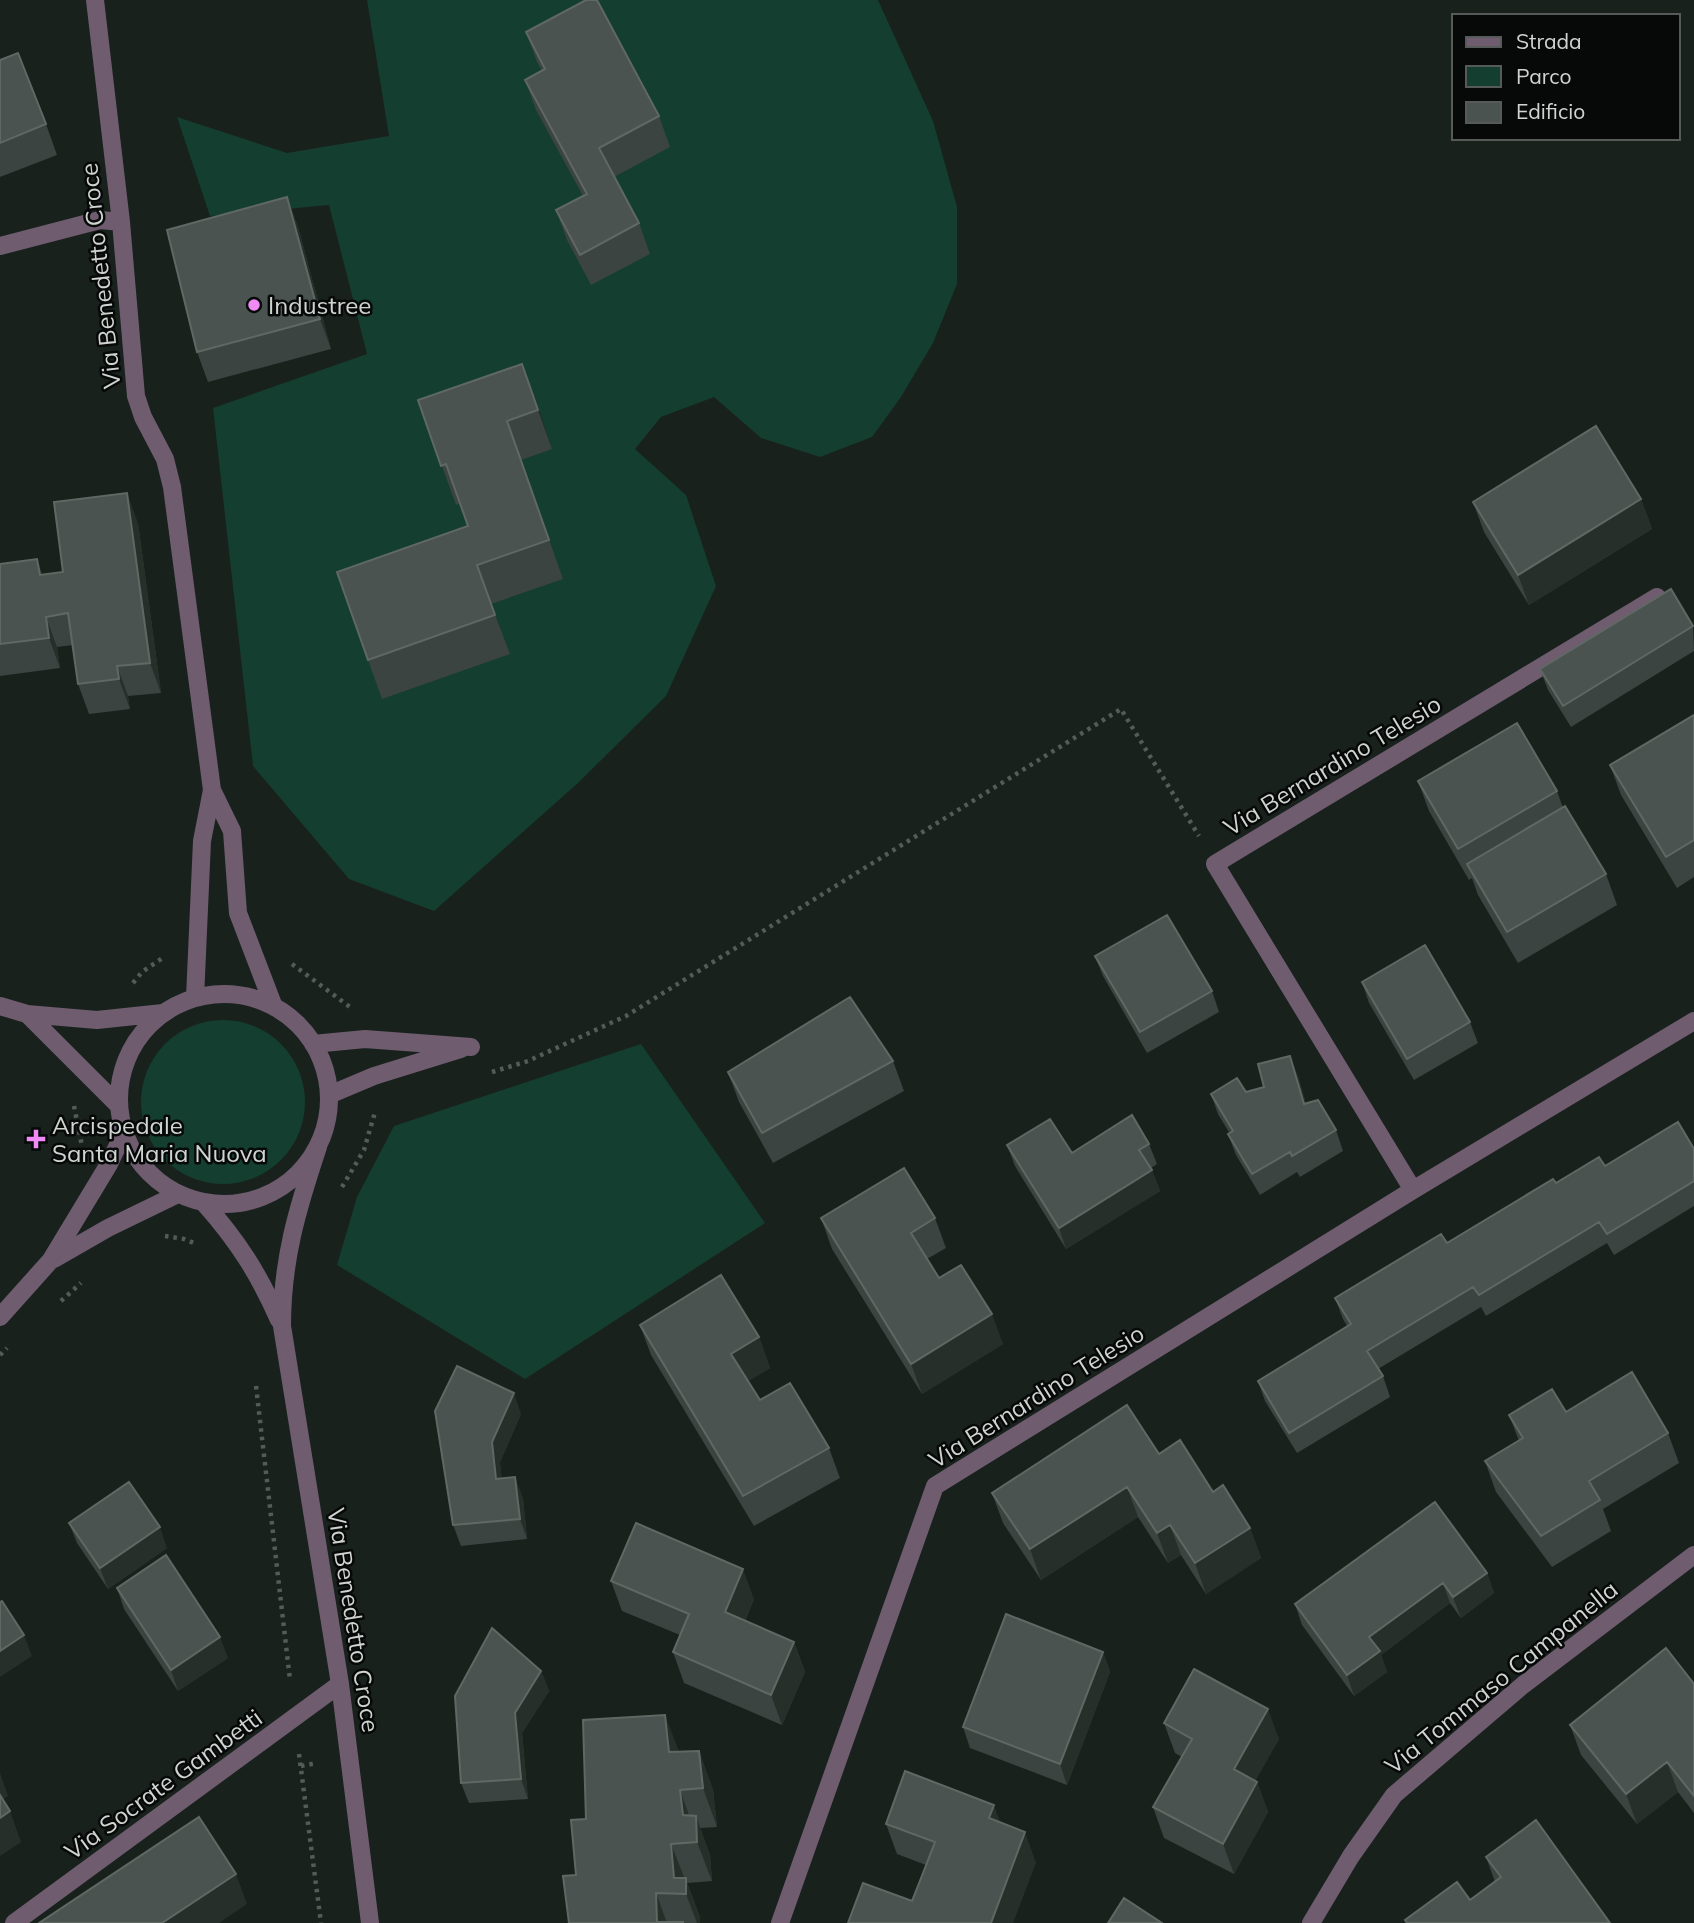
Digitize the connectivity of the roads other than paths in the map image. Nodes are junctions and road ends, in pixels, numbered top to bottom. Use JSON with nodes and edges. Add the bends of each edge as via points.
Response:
{"nodes":[{"id":1,"x":95,"y":0,"type":"edge"},
{"id":2,"x":121,"y":222,"type":"junction"},
{"id":3,"x":0,"y":246,"type":"edge"},
{"id":4,"x":1657,"y":597,"type":"edge"},
{"id":5,"x":212,"y":790,"type":"junction"},
{"id":6,"x":195,"y":998,"type":"junction"},
{"id":7,"x":0,"y":1006,"type":"edge"},
{"id":8,"x":274,"y":1007,"type":"junction"},
{"id":9,"x":163,"y":1013,"type":"junction"},
{"id":10,"x":27,"y":1014,"type":"junction"},
{"id":11,"x":1694,"y":1021,"type":"edge"},
{"id":12,"x":313,"y":1044,"type":"junction"},
{"id":13,"x":329,"y":1095,"type":"junction"},
{"id":14,"x":118,"y":1105,"type":"junction"},
{"id":15,"x":124,"y":1132,"type":"junction"},
{"id":16,"x":318,"y":1147,"type":"junction"},
{"id":17,"x":1413,"y":1190,"type":"junction"},
{"id":18,"x":178,"y":1194,"type":"junction"},
{"id":19,"x":204,"y":1203,"type":"junction"},
{"id":20,"x":51,"y":1260,"type":"junction"},
{"id":21,"x":0,"y":1317,"type":"edge"},
{"id":22,"x":282,"y":1326,"type":"junction"},
{"id":23,"x":1694,"y":1555,"type":"edge"},
{"id":24,"x":340,"y":1684,"type":"junction"},
{"id":25,"x":14,"y":1923,"type":"edge"},
{"id":26,"x":370,"y":1923,"type":"edge"},
{"id":27,"x":780,"y":1923,"type":"edge"},
{"id":28,"x":1311,"y":1923,"type":"edge"}],
"edges":[{"from":1,"to":2,"type":"street","name":"Via Benedetto Croce"},
{"from":2,"to":3,"type":"street","via":[[100,220]]},
{"from":2,"to":5,"type":"street","name":"Via Benedetto Croce","via":[[136,396],[165,459],[172,487]]},
{"from":4,"to":17,"type":"street","name":"Via Bernardino Telesio","via":[[1215,864]]},
{"from":5,"to":6,"type":"street","name":"Via Benedetto Croce","via":[[202,841]]},
{"from":5,"to":8,"type":"street","name":"Via Benedetto Croce","via":[[232,831],[239,913]]},
{"from":6,"to":8,"type":"street","via":[[222,994]]},
{"from":6,"to":9,"type":"street"},
{"from":7,"to":10,"type":"street"},
{"from":8,"to":12,"type":"street","via":[[296,1023]]},
{"from":9,"to":10,"type":"street","via":[[97,1020]]},
{"from":9,"to":14,"type":"street","via":[[130,1050]]},
{"from":10,"to":14,"type":"street"},
{"from":11,"to":17,"type":"street","name":"Via Bernardino Telesio"},
{"from":12,"to":13,"type":"street"},
{"from":12,"to":13,"type":"street","via":[[366,1039],[471,1046]]},
{"from":13,"to":16,"type":"street"},
{"from":14,"to":15,"type":"street"},
{"from":15,"to":18,"type":"street","via":[[136,1157]]},
{"from":15,"to":20,"type":"street"},
{"from":16,"to":19,"type":"street","via":[[303,1169],[259,1199]]},
{"from":16,"to":22,"type":"street","name":"Via Benedetto Croce","via":[[296,1212],[282,1287]]},
{"from":17,"to":27,"type":"street","name":"Via Bernardino Telesio","via":[[934,1486]]},
{"from":18,"to":19,"type":"street"},
{"from":18,"to":20,"type":"street"},
{"from":19,"to":22,"type":"street","name":"Via Benedetto Croce","via":[[235,1238]]},
{"from":20,"to":21,"type":"street"},
{"from":22,"to":24,"type":"street","name":"Via Benedetto Croce"},
{"from":23,"to":28,"type":"street","name":"Via Tommaso Campanella","via":[[1522,1685],[1394,1795]]},
{"from":24,"to":25,"type":"street","name":"Via Socrate Gambetti"},
{"from":24,"to":26,"type":"street","name":"Via Benedetto Croce"}]}
